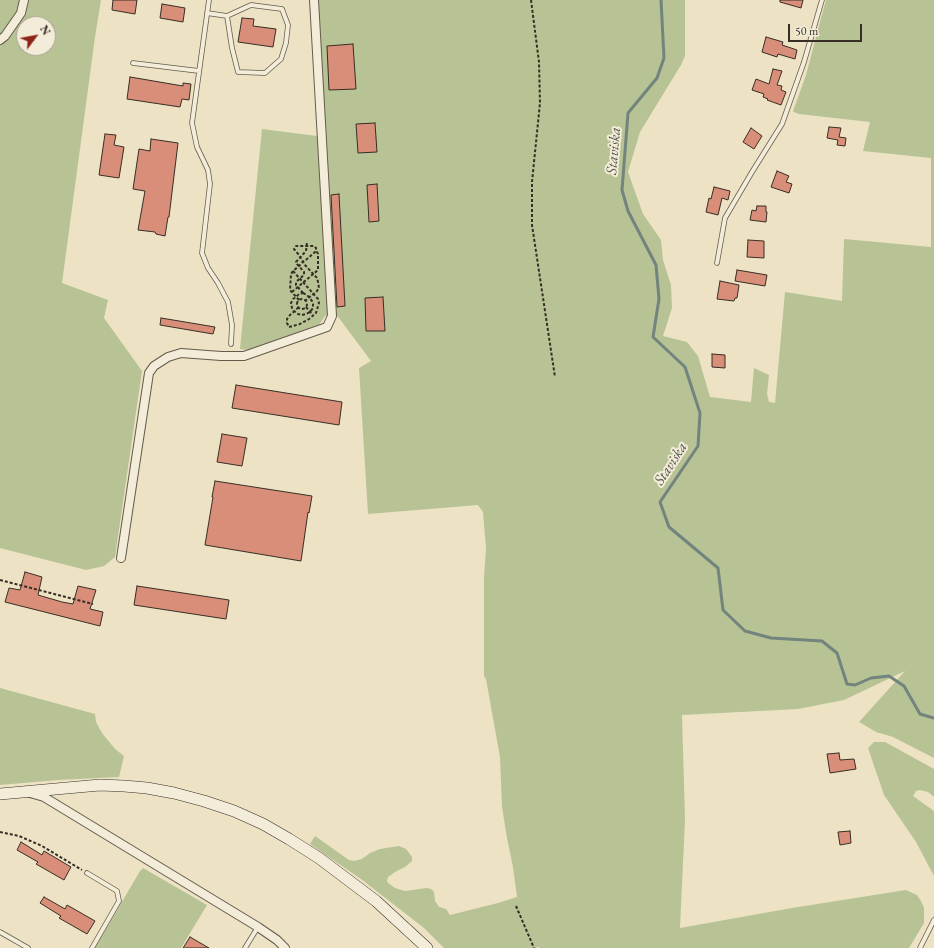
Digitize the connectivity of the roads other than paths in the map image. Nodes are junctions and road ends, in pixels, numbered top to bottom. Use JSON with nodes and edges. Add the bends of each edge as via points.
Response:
{"nodes":[{"id":1,"x":24,"y":0,"type":"edge"},
{"id":2,"x":209,"y":0,"type":"edge"},
{"id":3,"x":314,"y":0,"type":"edge"},
{"id":4,"x":822,"y":0,"type":"edge"},
{"id":5,"x":207,"y":13,"type":"junction"},
{"id":6,"x":227,"y":16,"type":"junction"},
{"id":7,"x":0,"y":40,"type":"edge"},
{"id":8,"x":133,"y":63,"type":"dead end"},
{"id":9,"x":199,"y":71,"type":"junction"},
{"id":10,"x":717,"y":263,"type":"dead end"},
{"id":11,"x":231,"y":344,"type":"dead end"},
{"id":12,"x":120,"y":558,"type":"dead end"},
{"id":13,"x":23,"y":791,"type":"junction"},
{"id":14,"x":0,"y":794,"type":"edge"},
{"id":15,"x":87,"y":873,"type":"road end"},
{"id":16,"x":934,"y":920,"type":"edge"},
{"id":17,"x":258,"y":927,"type":"junction"},
{"id":18,"x":0,"y":932,"type":"edge"},
{"id":19,"x":28,"y":948,"type":"edge"},
{"id":20,"x":92,"y":948,"type":"edge"},
{"id":21,"x":245,"y":948,"type":"edge"},
{"id":22,"x":285,"y":948,"type":"edge"},
{"id":23,"x":427,"y":948,"type":"edge"},
{"id":24,"x":920,"y":948,"type":"edge"}],
"edges":[{"from":1,"to":7,"type":"street","via":[[21,13]]},
{"from":2,"to":5,"type":"lane"},
{"from":3,"to":12,"type":"street","via":[[332,316],[327,328],[244,356],[181,353],[168,357],[154,366],[149,373]]},
{"from":4,"to":10,"type":"lane","via":[[782,124],[725,218]]},
{"from":5,"to":6,"type":"lane"},
{"from":5,"to":9,"type":"lane"},
{"from":6,"to":6,"type":"lane","via":[[251,5],[282,9],[288,25],[281,59],[265,72],[238,72]]},
{"from":8,"to":9,"type":"lane"},
{"from":9,"to":11,"type":"lane","via":[[192,123],[197,147],[208,170],[210,184],[202,253],[228,302],[232,325]]},
{"from":13,"to":14,"type":"street"},
{"from":13,"to":17,"type":"street","via":[[44,797]]},
{"from":13,"to":23,"type":"street","via":[[100,785],[147,788],[174,793],[234,811],[270,828],[319,858],[376,901]]},
{"from":15,"to":20,"type":"lane","via":[[117,892],[118,901]]},
{"from":16,"to":24,"type":"lane"},
{"from":17,"to":21,"type":"lane"},
{"from":17,"to":22,"type":"street"},
{"from":18,"to":19,"type":"lane"}]}
